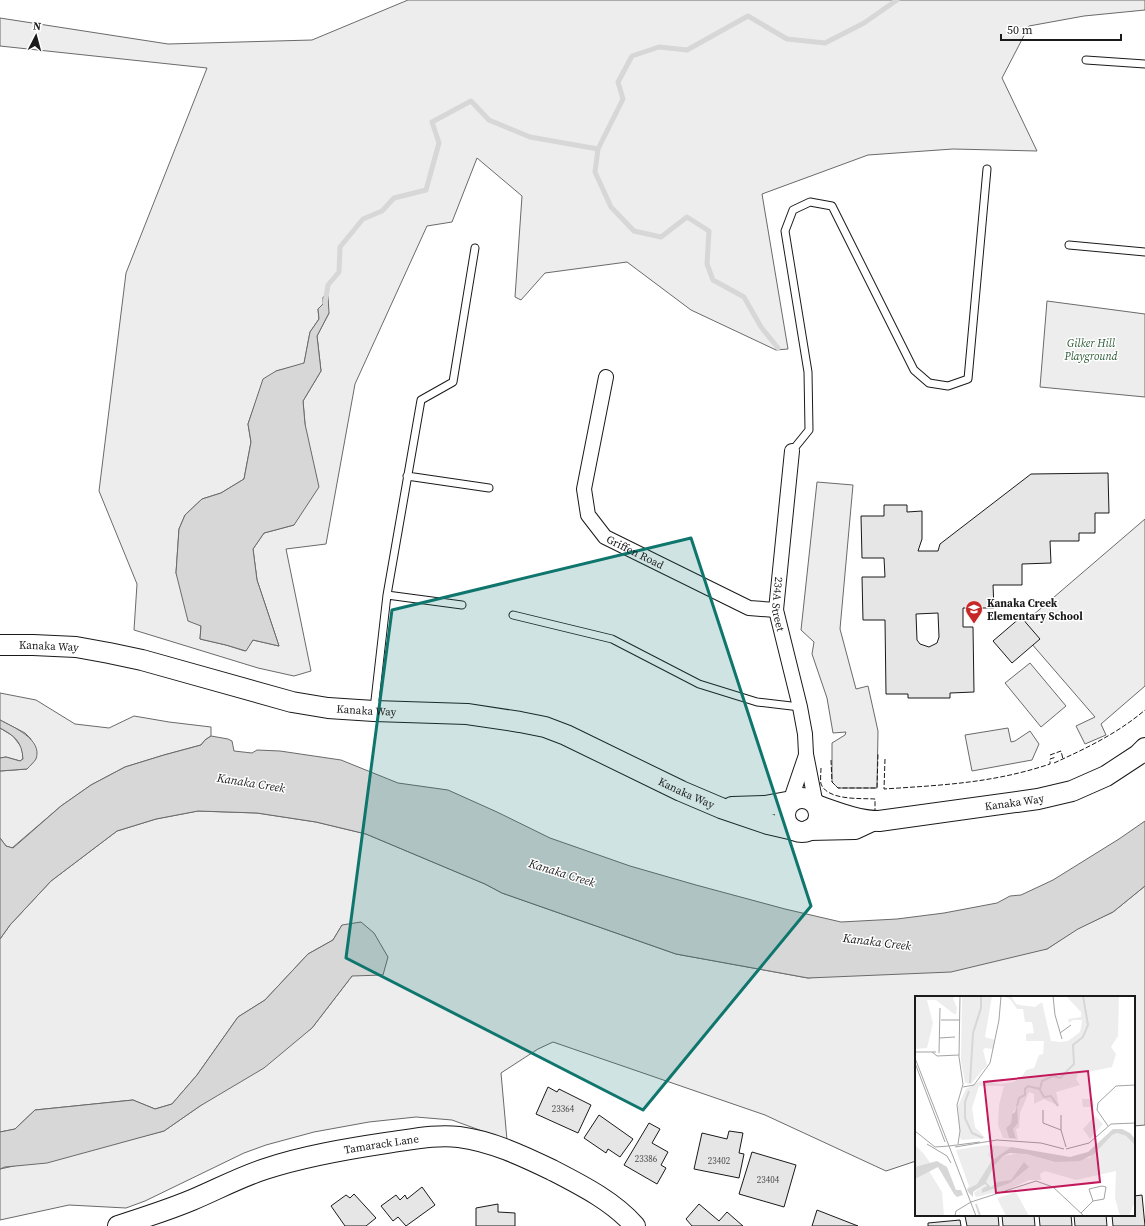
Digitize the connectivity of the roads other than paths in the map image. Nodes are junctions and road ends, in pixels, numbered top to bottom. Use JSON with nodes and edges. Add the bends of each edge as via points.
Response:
{"nodes":[{"id":1,"x":1086,"y":60,"type":"dead end"},
{"id":2,"x":1145,"y":64,"type":"edge"},
{"id":3,"x":987,"y":169,"type":"dead end"},
{"id":4,"x":1069,"y":245,"type":"dead end"},
{"id":5,"x":474,"y":248,"type":"dead end"},
{"id":6,"x":1145,"y":252,"type":"edge"},
{"id":7,"x":606,"y":377,"type":"dead end"},
{"id":8,"x":792,"y":451,"type":"joint"},
{"id":9,"x":408,"y":476,"type":"junction"},
{"id":10,"x":489,"y":488,"type":"dead end"},
{"id":11,"x":387,"y":595,"type":"junction"},
{"id":12,"x":462,"y":605,"type":"dead end"},
{"id":13,"x":776,"y":610,"type":"junction"},
{"id":14,"x":513,"y":615,"type":"dead end"},
{"id":15,"x":0,"y":645,"type":"edge"},
{"id":16,"x":800,"y":707,"type":"junction"},
{"id":17,"x":374,"y":711,"type":"junction"},
{"id":18,"x":1145,"y":748,"type":"edge"},
{"id":19,"x":806,"y":754,"type":"junction"},
{"id":20,"x":792,"y":801,"type":"junction"},
{"id":21,"x":816,"y":805,"type":"junction"},
{"id":22,"x":721,"y":808,"type":"junction"},
{"id":23,"x":872,"y":821,"type":"junction"},
{"id":24,"x":801,"y":830,"type":"junction"},
{"id":25,"x":118,"y":1226,"type":"edge"},
{"id":26,"x":635,"y":1226,"type":"edge"}],
"edges":[{"from":1,"to":2,"type":"lane"},
{"from":3,"to":8,"type":"lane","via":[[968,379],[948,386],[929,383],[914,370],[832,206],[810,202],[793,210],[785,231],[808,372],[809,430]]},
{"from":4,"to":6,"type":"lane"},
{"from":5,"to":9,"type":"lane","via":[[453,382],[421,400]]},
{"from":7,"to":13,"type":"street","name":"Griffen Road","via":[[584,489],[588,515],[606,537],[749,608]]},
{"from":8,"to":13,"type":"street","name":"234A Street"},
{"from":9,"to":10,"type":"lane"},
{"from":9,"to":11,"type":"lane"},
{"from":11,"to":12,"type":"lane"},
{"from":11,"to":17,"type":"lane"},
{"from":13,"to":16,"type":"street","name":"234A Street"},
{"from":14,"to":16,"type":"lane","via":[[612,639],[699,684],[757,702]]},
{"from":15,"to":17,"type":"main road","name":"Kanaka Way","via":[[76,647],[142,660],[292,702],[328,708]]},
{"from":16,"to":19,"type":"street","name":"234A Street"},
{"from":17,"to":22,"type":"main road","name":"Kanaka Way","via":[[467,714],[545,728],[566,735]]},
{"from":18,"to":23,"type":"main road","name":"Kanaka Way","via":[[1106,776],[1072,791],[1038,799]]},
{"from":19,"to":20,"type":"street","name":"234A Street"},
{"from":19,"to":21,"type":"street","name":"234A Street"},
{"from":20,"to":21,"type":"main road","via":[[804,798]]},
{"from":20,"to":22,"type":"main road","name":"Kanaka Way","via":[[765,806]]},
{"from":20,"to":24,"type":"main road","via":[[785,812],[786,818],[788,824]]},
{"from":21,"to":23,"type":"main road","name":"Kanaka Way","via":[[840,814]]},
{"from":21,"to":24,"type":"main road","via":[[819,820],[816,826]]},
{"from":22,"to":24,"type":"main road","name":"Kanaka Way","via":[[768,824]]},
{"from":23,"to":24,"type":"main road","name":"Kanaka Way","via":[[855,829]]},
{"from":25,"to":26,"type":"main road","name":"Tamarack Lane","via":[[173,1207],[265,1169],[295,1160],[343,1150],[447,1136],[488,1144],[532,1160],[603,1199]]}]}
